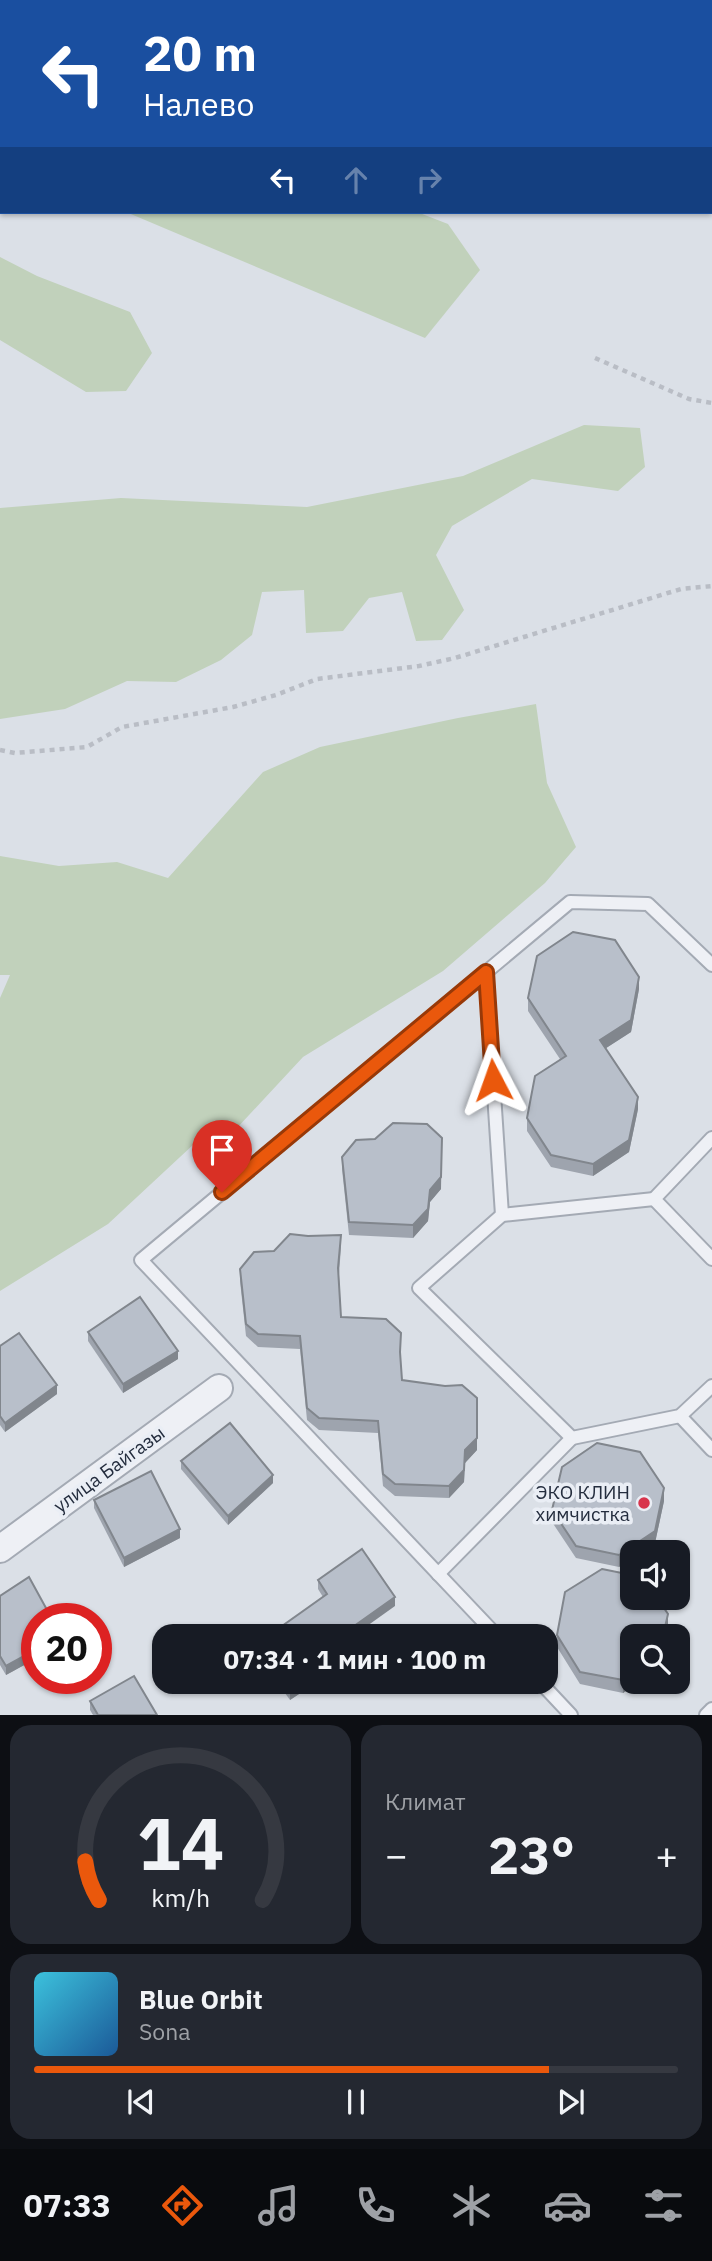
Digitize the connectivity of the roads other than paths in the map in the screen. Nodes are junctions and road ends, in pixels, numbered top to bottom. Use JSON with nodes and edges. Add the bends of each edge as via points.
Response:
{"nodes":[{"id":1,"x":712,"y":965,"type":"edge"},
{"id":2,"x":486,"y":972,"type":"junction"},
{"id":3,"x":712,"y":1138,"type":"edge"},
{"id":4,"x":654,"y":1199,"type":"junction"},
{"id":5,"x":502,"y":1215,"type":"junction"},
{"id":6,"x":712,"y":1259,"type":"edge"},
{"id":7,"x":712,"y":1386,"type":"edge"},
{"id":8,"x":219,"y":1388,"type":"dead end"},
{"id":9,"x":680,"y":1416,"type":"junction"},
{"id":10,"x":572,"y":1438,"type":"junction"},
{"id":11,"x":712,"y":1450,"type":"edge"},
{"id":12,"x":0,"y":1549,"type":"edge"},
{"id":13,"x":438,"y":1574,"type":"junction"},
{"id":14,"x":486,"y":1624,"type":"edge"},
{"id":15,"x":551,"y":1694,"type":"edge"},
{"id":16,"x":712,"y":1709,"type":"edge"},
{"id":17,"x":571,"y":1715,"type":"edge"},
{"id":18,"x":706,"y":1715,"type":"edge"}],
"edges":[{"from":1,"to":2,"type":"lane","via":[[648,904],[570,902]]},
{"from":2,"to":5,"type":"lane"},
{"from":2,"to":13,"type":"lane","via":[[141,1260]]},
{"from":3,"to":4,"type":"lane"},
{"from":4,"to":5,"type":"lane"},
{"from":4,"to":6,"type":"lane"},
{"from":5,"to":10,"type":"lane","via":[[419,1288]]},
{"from":7,"to":9,"type":"lane"},
{"from":8,"to":12,"type":"street","name":"улица Байгазы"},
{"from":9,"to":10,"type":"lane"},
{"from":9,"to":11,"type":"lane"},
{"from":10,"to":13,"type":"lane"},
{"from":13,"to":14,"type":"lane"},
{"from":15,"to":17,"type":"lane"},
{"from":16,"to":18,"type":"lane"}]}
